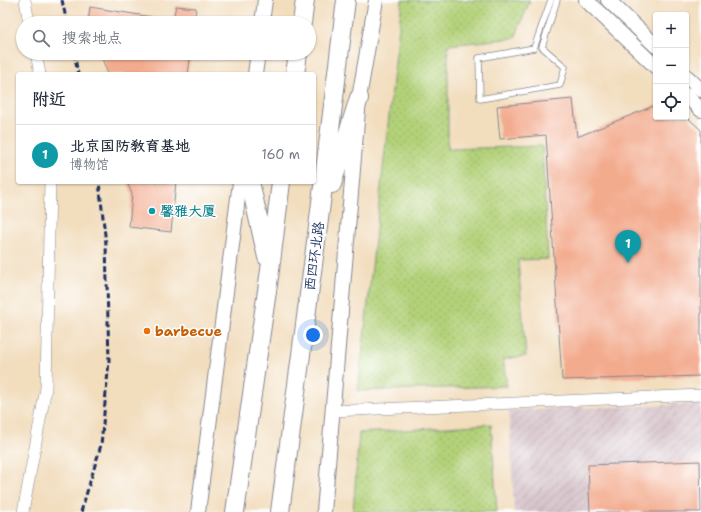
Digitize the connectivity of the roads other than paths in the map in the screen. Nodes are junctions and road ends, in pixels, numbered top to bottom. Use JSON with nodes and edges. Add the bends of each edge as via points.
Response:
{"nodes":[{"id":1,"x":25,"y":0,"type":"edge"},
{"id":2,"x":265,"y":0,"type":"edge"},
{"id":3,"x":305,"y":0,"type":"edge"},
{"id":4,"x":346,"y":0,"type":"edge"},
{"id":5,"x":376,"y":0,"type":"edge"},
{"id":6,"x":551,"y":0,"type":"edge"},
{"id":7,"x":557,"y":0,"type":"edge"},
{"id":8,"x":586,"y":0,"type":"edge"},
{"id":9,"x":608,"y":0,"type":"edge"},
{"id":10,"x":28,"y":16,"type":"edge"},
{"id":11,"x":263,"y":16,"type":"edge"},
{"id":12,"x":303,"y":16,"type":"edge"},
{"id":13,"x":653,"y":43,"type":"edge"},
{"id":14,"x":37,"y":60,"type":"edge"},
{"id":15,"x":257,"y":60,"type":"edge"},
{"id":16,"x":297,"y":60,"type":"edge"},
{"id":17,"x":653,"y":64,"type":"edge"},
{"id":18,"x":40,"y":72,"type":"edge"},
{"id":19,"x":255,"y":72,"type":"edge"},
{"id":20,"x":295,"y":72,"type":"edge"},
{"id":21,"x":689,"y":79,"type":"edge"},
{"id":22,"x":701,"y":90,"type":"edge"},
{"id":23,"x":359,"y":98,"type":"junction"},
{"id":24,"x":689,"y":98,"type":"edge"},
{"id":25,"x":701,"y":110,"type":"edge"},
{"id":26,"x":50,"y":184,"type":"edge"},
{"id":27,"x":240,"y":184,"type":"edge"},
{"id":28,"x":250,"y":184,"type":"edge"},
{"id":29,"x":281,"y":184,"type":"edge"},
{"id":30,"x":318,"y":227,"type":"junction"},
{"id":31,"x":270,"y":270,"type":"junction"},
{"id":32,"x":701,"y":395,"type":"edge"},
{"id":33,"x":332,"y":411,"type":"junction"},
{"id":34,"x":23,"y":512,"type":"edge"},
{"id":35,"x":198,"y":512,"type":"edge"},
{"id":36,"x":235,"y":512,"type":"edge"},
{"id":37,"x":280,"y":512,"type":"edge"},
{"id":38,"x":324,"y":512,"type":"edge"}],
"edges":[{"from":1,"to":10,"type":"street"},
{"from":2,"to":11,"type":"street"},
{"from":3,"to":12,"type":"highway"},
{"from":4,"to":30,"type":"highway","name":"西四环北路"},
{"from":5,"to":23,"type":"street"},
{"from":6,"to":7,"type":"lane","via":[[534,48],[479,58],[480,100],[560,85],[565,67],[542,48]]},
{"from":8,"to":17,"type":"street"},
{"from":9,"to":13,"type":"street"},
{"from":14,"to":18,"type":"street"},
{"from":15,"to":19,"type":"street"},
{"from":16,"to":20,"type":"highway"},
{"from":21,"to":22,"type":"street"},
{"from":23,"to":30,"type":"highway"},
{"from":23,"to":33,"type":"street"},
{"from":24,"to":25,"type":"street"},
{"from":26,"to":34,"type":"street","via":[[46,388]]},
{"from":27,"to":35,"type":"street"},
{"from":28,"to":31,"type":"highway"},
{"from":29,"to":31,"type":"highway"},
{"from":30,"to":37,"type":"highway","name":"西四环北路"},
{"from":31,"to":36,"type":"highway"},
{"from":32,"to":33,"type":"street"},
{"from":33,"to":38,"type":"street"}]}
